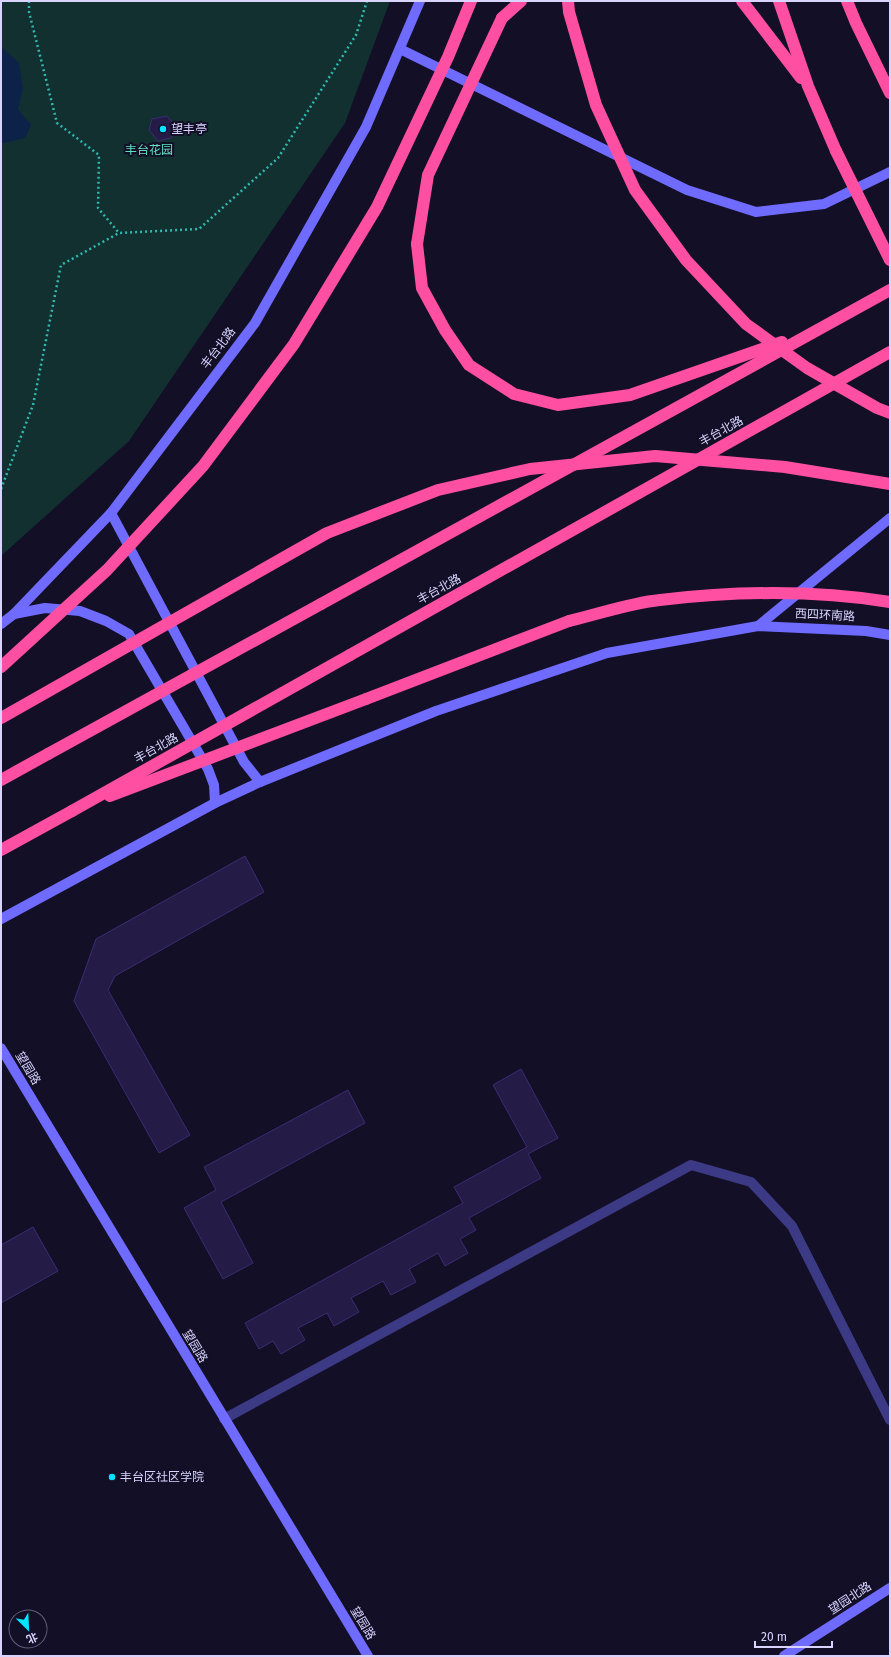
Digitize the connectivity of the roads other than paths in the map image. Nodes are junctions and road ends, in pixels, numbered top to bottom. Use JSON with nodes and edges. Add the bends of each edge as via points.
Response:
{"nodes":[{"id":1,"x":420,"y":1,"type":"edge"},
{"id":2,"x":471,"y":1,"type":"edge"},
{"id":3,"x":521,"y":1,"type":"edge"},
{"id":4,"x":568,"y":1,"type":"edge"},
{"id":5,"x":742,"y":1,"type":"edge"},
{"id":6,"x":779,"y":1,"type":"edge"},
{"id":7,"x":847,"y":1,"type":"edge"},
{"id":8,"x":400,"y":49,"type":"junction"},
{"id":9,"x":808,"y":86,"type":"junction"},
{"id":10,"x":890,"y":93,"type":"edge"},
{"id":11,"x":890,"y":172,"type":"edge"},
{"id":12,"x":890,"y":260,"type":"edge"},
{"id":13,"x":890,"y":290,"type":"edge"},
{"id":14,"x":824,"y":327,"type":"junction"},
{"id":15,"x":890,"y":352,"type":"edge"},
{"id":16,"x":890,"y":413,"type":"edge"},
{"id":17,"x":890,"y":484,"type":"edge"},
{"id":18,"x":111,"y":513,"type":"junction"},
{"id":19,"x":890,"y":518,"type":"edge"},
{"id":20,"x":890,"y":602,"type":"edge"},
{"id":21,"x":14,"y":614,"type":"junction"},
{"id":22,"x":1,"y":624,"type":"edge"},
{"id":23,"x":758,"y":626,"type":"junction"},
{"id":24,"x":890,"y":635,"type":"edge"},
{"id":25,"x":1,"y":668,"type":"edge"},
{"id":26,"x":1,"y":718,"type":"edge"},
{"id":27,"x":1,"y":780,"type":"edge"},
{"id":28,"x":260,"y":782,"type":"junction"},
{"id":29,"x":215,"y":803,"type":"junction"},
{"id":30,"x":72,"y":811,"type":"junction"},
{"id":31,"x":1,"y":850,"type":"edge"},
{"id":32,"x":1,"y":919,"type":"edge"},
{"id":33,"x":1,"y":1048,"type":"edge"},
{"id":34,"x":224,"y":1419,"type":"junction"},
{"id":35,"x":890,"y":1420,"type":"edge"},
{"id":36,"x":890,"y":1588,"type":"edge"},
{"id":37,"x":368,"y":1656,"type":"edge"},
{"id":38,"x":784,"y":1656,"type":"edge"}],
"edges":[{"from":1,"to":8,"type":"street"},
{"from":2,"to":25,"type":"highway","bridge":true,"via":[[448,57],[377,207],[294,344],[203,466],[107,570]]},
{"from":3,"to":14,"type":"highway","bridge":true,"via":[[502,18],[428,174],[417,244],[422,288],[445,330],[469,365],[514,394],[558,405],[630,395]]},
{"from":4,"to":16,"type":"highway","bridge":true,"via":[[596,106],[635,190],[686,260],[746,324],[807,368]]},
{"from":5,"to":9,"type":"highway"},
{"from":6,"to":9,"type":"highway"},
{"from":7,"to":10,"type":"highway"},
{"from":8,"to":11,"type":"street","via":[[687,190],[756,212],[824,204]]},
{"from":8,"to":18,"type":"street","name":"丰台北路","via":[[366,127],[254,323]]},
{"from":9,"to":12,"type":"highway","bridge":true,"via":[[836,151]]},
{"from":13,"to":14,"type":"highway"},
{"from":14,"to":27,"type":"highway","bridge":true},
{"from":15,"to":30,"type":"highway","name":"丰台北路","bridge":true},
{"from":17,"to":26,"type":"highway","bridge":true,"via":[[785,467],[655,456],[530,469],[438,490],[327,533]]},
{"from":18,"to":21,"type":"street","name":"丰台北路"},
{"from":18,"to":28,"type":"street","via":[[244,762]]},
{"from":19,"to":23,"type":"street"},
{"from":20,"to":30,"type":"highway","bridge":true,"via":[[764,593],[659,600],[569,621]]},
{"from":21,"to":22,"type":"street","name":"丰台北路"},
{"from":21,"to":29,"type":"street","via":[[45,608],[80,611],[129,634],[208,769],[214,785]]},
{"from":23,"to":24,"type":"street","name":"西四环南路","via":[[866,631]]},
{"from":23,"to":28,"type":"street","via":[[607,653],[436,711]]},
{"from":28,"to":29,"type":"street"},
{"from":29,"to":32,"type":"street"},
{"from":30,"to":31,"type":"highway","name":"丰台北路"},
{"from":33,"to":34,"type":"street","name":"望园路"},
{"from":34,"to":35,"type":"street","via":[[691,1165],[751,1182],[792,1226]]},
{"from":34,"to":37,"type":"street","name":"望园路"},
{"from":36,"to":38,"type":"street","name":"望园北路"}]}
